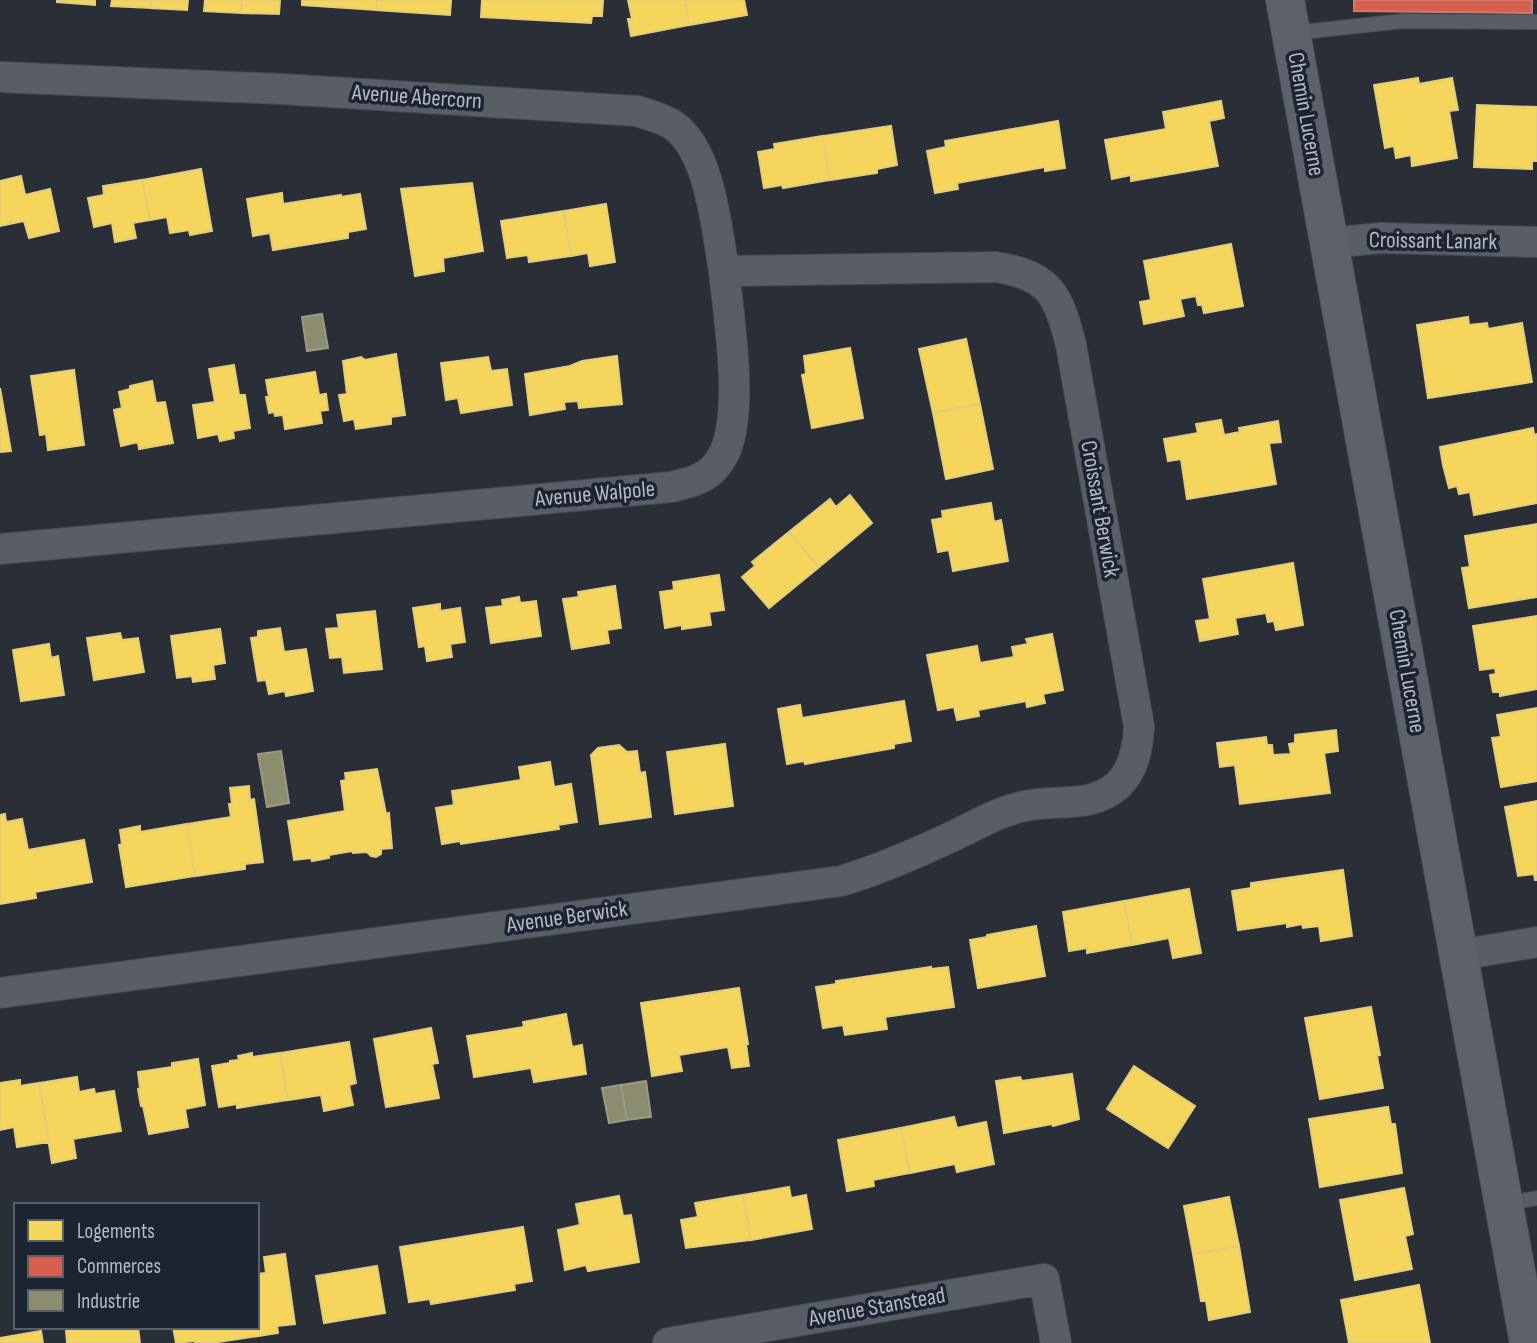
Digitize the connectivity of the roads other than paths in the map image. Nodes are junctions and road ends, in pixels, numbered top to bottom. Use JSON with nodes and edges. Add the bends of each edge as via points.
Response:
{"nodes":[{"id":1,"x":1288,"y":17,"type":"edge"},
{"id":2,"x":1537,"y":22,"type":"edge"},
{"id":3,"x":0,"y":77,"type":"edge"},
{"id":4,"x":1537,"y":242,"type":"edge"},
{"id":5,"x":1329,"y":243,"type":"junction"},
{"id":6,"x":724,"y":271,"type":"junction"},
{"id":7,"x":0,"y":549,"type":"edge"},
{"id":8,"x":1117,"y":786,"type":"joint"},
{"id":9,"x":1537,"y":942,"type":"edge"},
{"id":10,"x":1459,"y":954,"type":"junction"},
{"id":11,"x":0,"y":993,"type":"edge"},
{"id":12,"x":1520,"y":1201,"type":"edge"},
{"id":13,"x":668,"y":1343,"type":"edge"},
{"id":14,"x":1056,"y":1343,"type":"edge"},
{"id":15,"x":1529,"y":1343,"type":"edge"}],
"edges":[{"from":1,"to":2,"type":"lane"},
{"from":1,"to":5,"type":"main road","name":"Chemin Lucerne"},
{"from":3,"to":6,"type":"street","name":"Avenue Abercorn","via":[[637,111],[673,125],[697,156],[713,206]]},
{"from":4,"to":5,"type":"street","name":"Croissant Lanark","via":[[1381,238]]},
{"from":5,"to":10,"type":"main road","name":"Chemin Lucerne"},
{"from":6,"to":7,"type":"street","name":"Avenue Walpole","via":[[733,421],[726,450],[713,469],[695,481],[658,489]]},
{"from":6,"to":8,"type":"street","name":"Croissant Berwick","via":[[996,267],[1032,276],[1049,289],[1059,303],[1071,345],[1139,726],[1134,759]]},
{"from":8,"to":11,"type":"street","name":"Avenue Berwick","via":[[1080,802],[1026,806],[1000,814],[897,862],[841,881]]},
{"from":9,"to":10,"type":"street"},
{"from":10,"to":12,"type":"main road","name":"Chemin Lucerne"},
{"from":12,"to":15,"type":"main road","name":"Chemin Lucerne"},
{"from":13,"to":14,"type":"street","name":"Avenue Stanstead","via":[[1044,1279]]}]}
